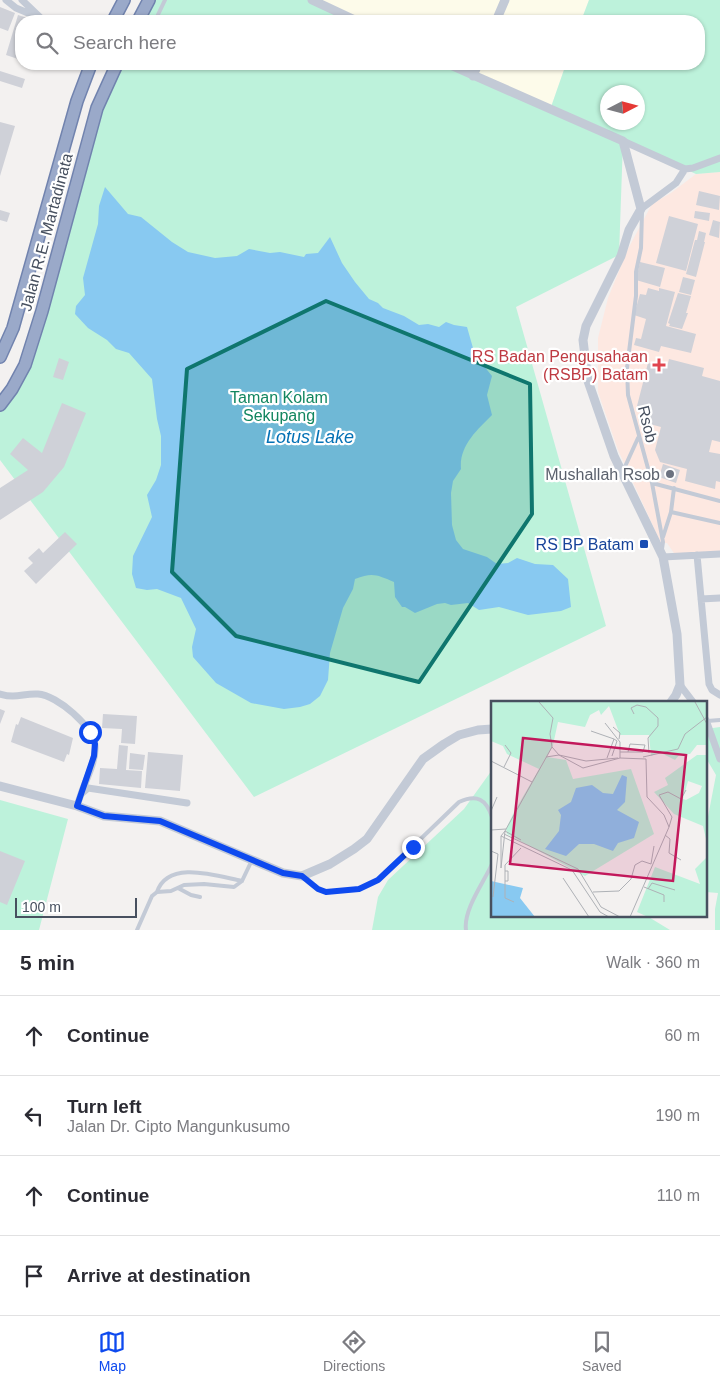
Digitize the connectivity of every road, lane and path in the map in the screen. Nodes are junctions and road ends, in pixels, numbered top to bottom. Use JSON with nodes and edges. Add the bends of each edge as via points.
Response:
{"nodes":[{"id":1,"x":6,"y":0,"type":"edge"},
{"id":2,"x":22,"y":0,"type":"edge"},
{"id":3,"x":124,"y":0,"type":"edge"},
{"id":4,"x":149,"y":0,"type":"edge"},
{"id":5,"x":166,"y":0,"type":"edge"},
{"id":6,"x":312,"y":0,"type":"edge"},
{"id":7,"x":505,"y":0,"type":"edge"},
{"id":8,"x":31,"y":15,"type":"edge"},
{"id":9,"x":37,"y":15,"type":"edge"},
{"id":10,"x":116,"y":15,"type":"edge"},
{"id":11,"x":141,"y":15,"type":"edge"},
{"id":12,"x":158,"y":15,"type":"edge"},
{"id":13,"x":344,"y":15,"type":"edge"},
{"id":14,"x":499,"y":15,"type":"edge"},
{"id":15,"x":89,"y":70,"type":"edge"},
{"id":16,"x":113,"y":70,"type":"edge"},
{"id":17,"x":460,"y":70,"type":"edge"},
{"id":18,"x":476,"y":70,"type":"edge"},
{"id":19,"x":473,"y":76,"type":"junction"},
{"id":20,"x":623,"y":141,"type":"junction"},
{"id":21,"x":720,"y":158,"type":"edge"},
{"id":22,"x":685,"y":169,"type":"junction"},
{"id":23,"x":641,"y":210,"type":"junction"},
{"id":24,"x":0,"y":357,"type":"edge"},
{"id":25,"x":0,"y":405,"type":"edge"},
{"id":26,"x":638,"y":437,"type":"junction"},
{"id":27,"x":622,"y":475,"type":"junction"},
{"id":28,"x":652,"y":483,"type":"junction"},
{"id":29,"x":674,"y":488,"type":"junction"},
{"id":30,"x":720,"y":501,"type":"edge"},
{"id":31,"x":671,"y":512,"type":"junction"},
{"id":32,"x":720,"y":523,"type":"edge"},
{"id":33,"x":662,"y":539,"type":"junction"},
{"id":34,"x":720,"y":554,"type":"edge"},
{"id":35,"x":697,"y":555,"type":"junction"},
{"id":36,"x":662,"y":556,"type":"junction"},
{"id":37,"x":720,"y":598,"type":"edge"},
{"id":38,"x":701,"y":599,"type":"junction"},
{"id":39,"x":680,"y":685,"type":"junction"},
{"id":40,"x":0,"y":694,"type":"edge"},
{"id":41,"x":720,"y":695,"type":"edge"},
{"id":42,"x":671,"y":701,"type":"edge"},
{"id":43,"x":692,"y":701,"type":"edge"},
{"id":44,"x":708,"y":724,"type":"edge"},
{"id":45,"x":491,"y":729,"type":"edge"},
{"id":46,"x":720,"y":759,"type":"edge"},
{"id":47,"x":0,"y":786,"type":"edge"},
{"id":48,"x":81,"y":794,"type":"junction"},
{"id":49,"x":187,"y":803,"type":"dead end"},
{"id":50,"x":77,"y":806,"type":"junction"},
{"id":51,"x":491,"y":815,"type":"edge"},
{"id":52,"x":252,"y":860,"type":"junction"},
{"id":53,"x":491,"y":866,"type":"edge"},
{"id":54,"x":302,"y":876,"type":"junction"},
{"id":55,"x":242,"y":881,"type":"junction"},
{"id":56,"x":178,"y":888,"type":"junction"},
{"id":57,"x":157,"y":892,"type":"junction"},
{"id":58,"x":200,"y":897,"type":"dead end"},
{"id":59,"x":137,"y":930,"type":"edge"},
{"id":60,"x":466,"y":930,"type":"edge"}],
"edges":[{"from":1,"to":8,"type":"street"},
{"from":2,"to":9,"type":"street"},
{"from":3,"to":10,"type":"highway"},
{"from":4,"to":11,"type":"highway"},
{"from":5,"to":12,"type":"lane"},
{"from":6,"to":13,"type":"street"},
{"from":7,"to":14,"type":"street"},
{"from":15,"to":24,"type":"highway","name":"Jalan R.E. Martadinata","via":[[77,101],[13,328]]},
{"from":16,"to":25,"type":"highway","name":"Jalan R.E. Martadinata","via":[[97,108],[25,365]]},
{"from":17,"to":19,"type":"street"},
{"from":18,"to":19,"type":"street"},
{"from":19,"to":20,"type":"street"},
{"from":20,"to":22,"type":"street"},
{"from":20,"to":23,"type":"street"},
{"from":21,"to":22,"type":"street"},
{"from":22,"to":23,"type":"street","via":[[676,183]]},
{"from":23,"to":26,"type":"lane","name":"Rsob","via":[[642,248],[636,272],[627,368],[628,395]]},
{"from":23,"to":27,"type":"street","via":[[586,326],[583,340],[588,382]]},
{"from":26,"to":27,"type":"lane"},
{"from":26,"to":28,"type":"lane","name":"Rsob"},
{"from":27,"to":36,"type":"street"},
{"from":28,"to":29,"type":"lane"},
{"from":28,"to":33,"type":"lane","name":"Rsob"},
{"from":29,"to":30,"type":"lane"},
{"from":29,"to":31,"type":"lane"},
{"from":31,"to":32,"type":"lane"},
{"from":31,"to":33,"type":"lane"},
{"from":33,"to":36,"type":"lane","name":"Rsob"},
{"from":34,"to":35,"type":"street"},
{"from":35,"to":36,"type":"street"},
{"from":35,"to":38,"type":"street"},
{"from":36,"to":39,"type":"street","via":[[677,634]]},
{"from":37,"to":38,"type":"street"},
{"from":38,"to":41,"type":"street","via":[[709,684]]},
{"from":39,"to":42,"type":"street"},
{"from":39,"to":43,"type":"street"},
{"from":40,"to":48,"type":"street","via":[[51,697],[65,705],[90,732],[95,744],[94,756]]},
{"from":44,"to":46,"type":"street"},
{"from":45,"to":54,"type":"street","via":[[459,735],[423,759],[367,839],[330,864]]},
{"from":47,"to":50,"type":"street"},
{"from":48,"to":49,"type":"street","via":[[88,788]]},
{"from":48,"to":50,"type":"street"},
{"from":50,"to":52,"type":"street","via":[[104,816],[160,821]]},
{"from":51,"to":54,"type":"lane","via":[[486,804],[478,798],[459,802],[378,880],[359,889],[326,892]]},
{"from":52,"to":54,"type":"street","via":[[283,873]]},
{"from":52,"to":55,"type":"lane"},
{"from":53,"to":60,"type":"lane","via":[[468,911]]},
{"from":55,"to":56,"type":"lane","via":[[234,887],[204,884]]},
{"from":55,"to":57,"type":"lane","via":[[183,872],[169,877]]},
{"from":56,"to":57,"type":"lane"},
{"from":56,"to":58,"type":"lane"},
{"from":57,"to":59,"type":"lane","via":[[152,896]]}]}
